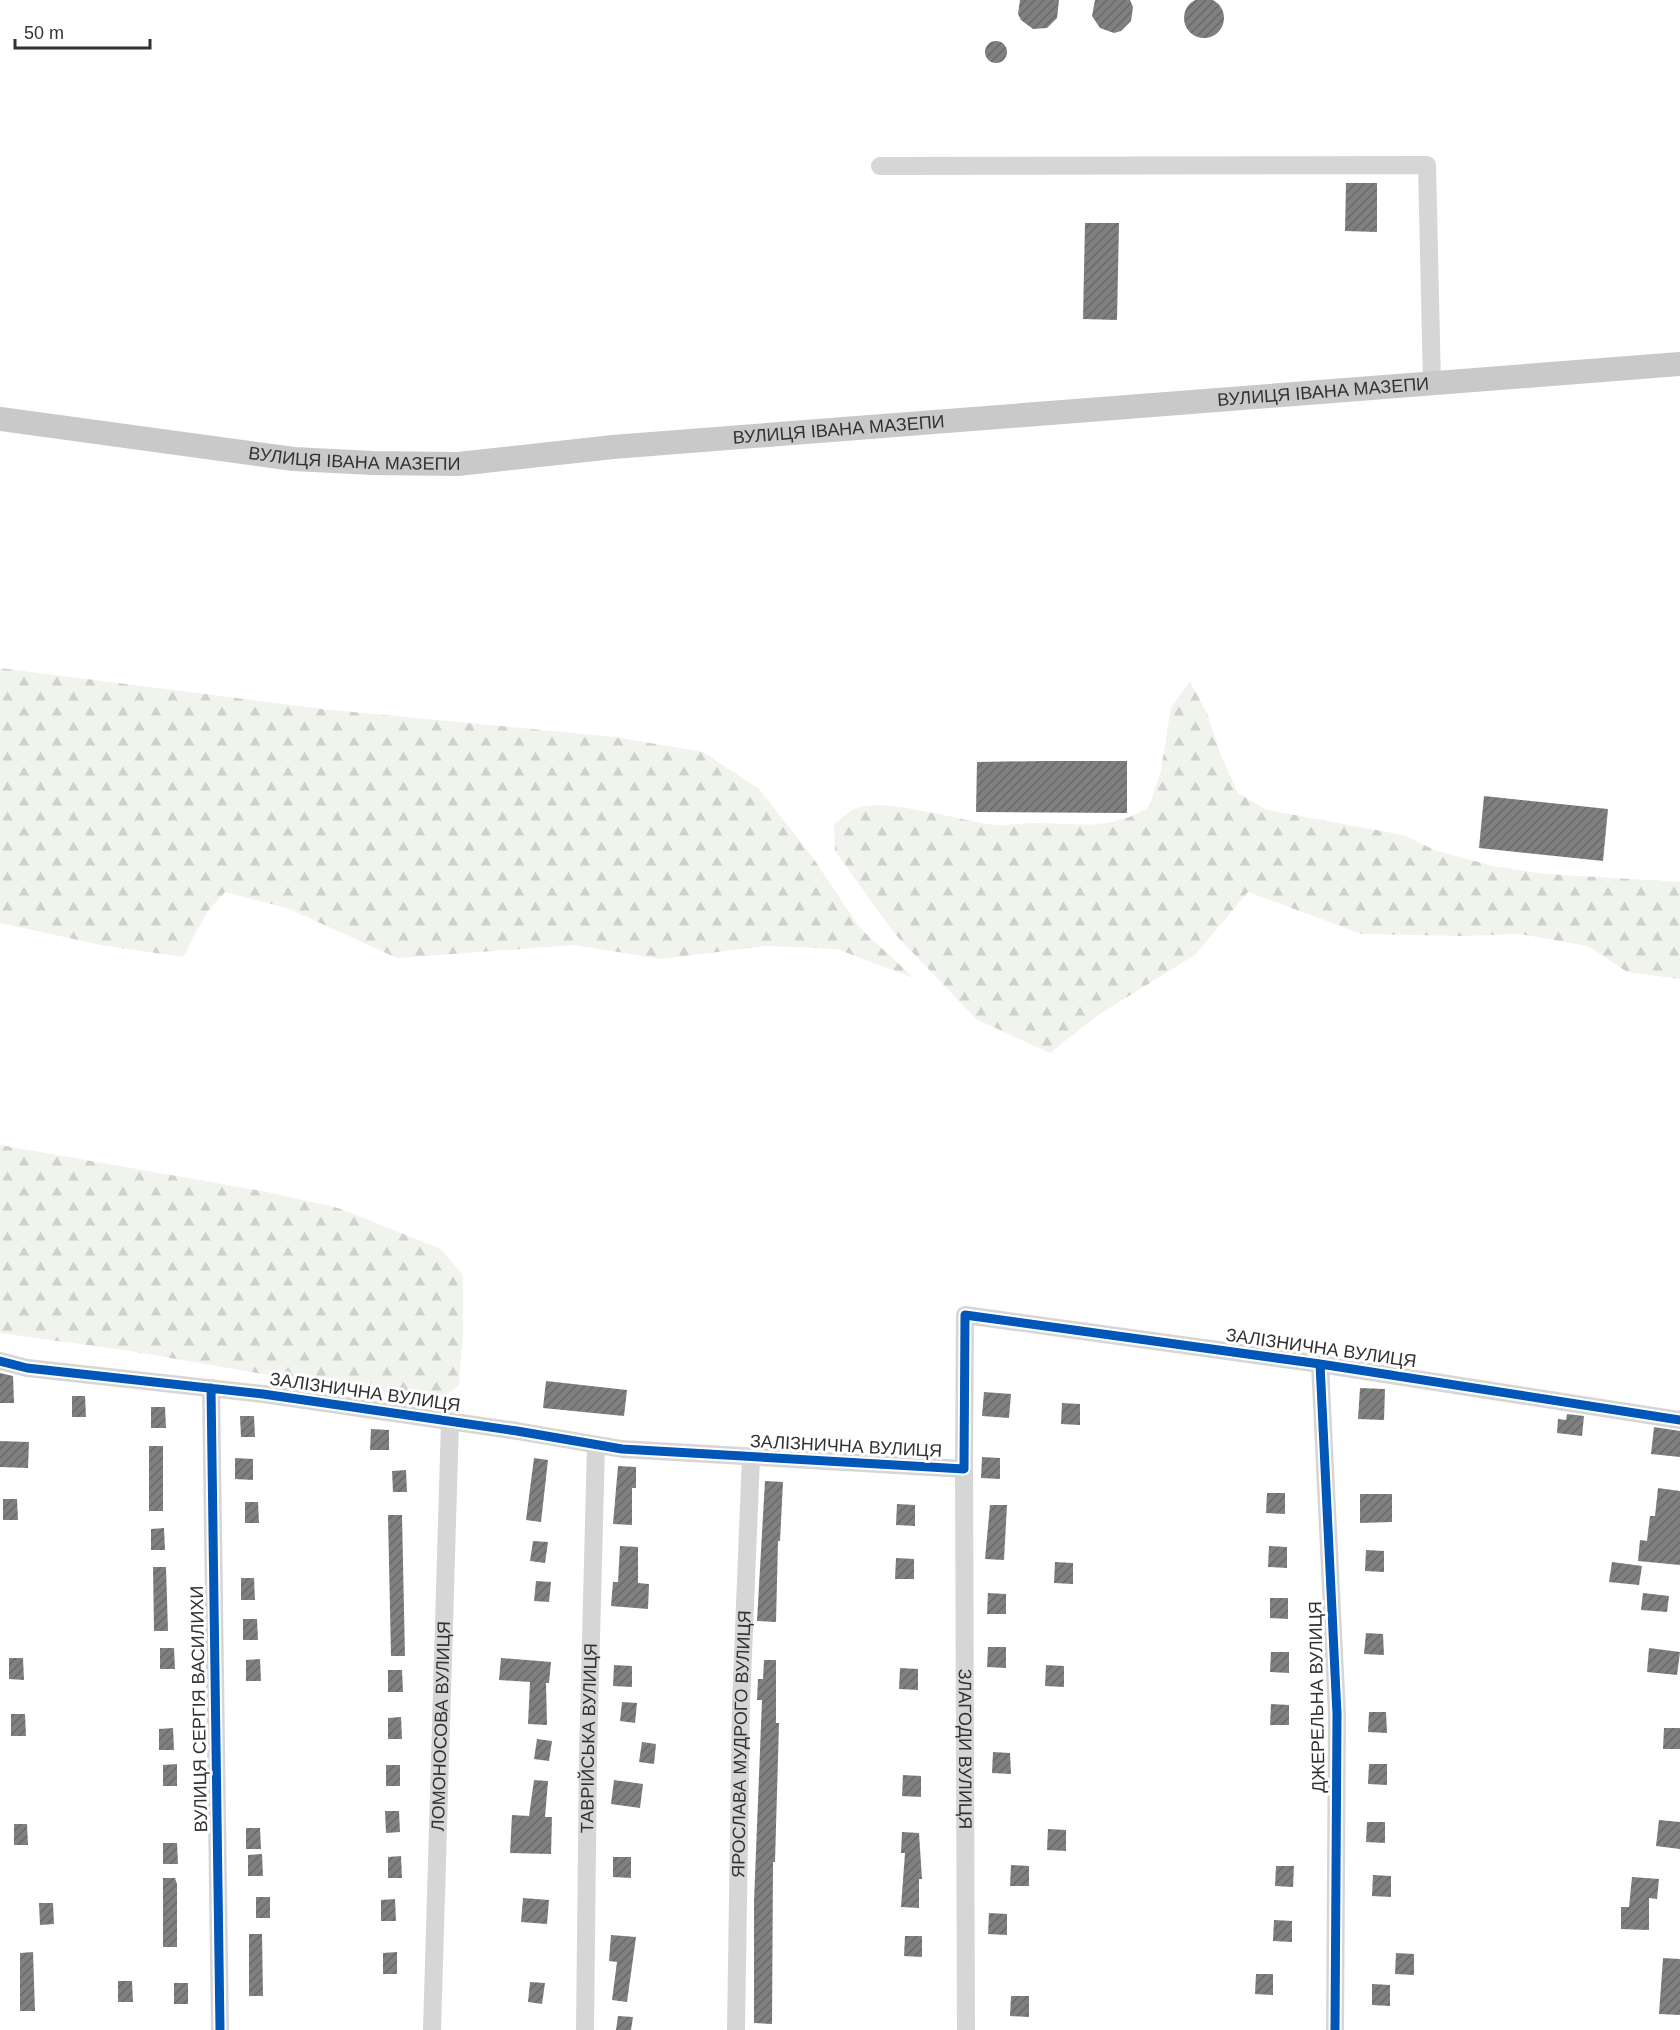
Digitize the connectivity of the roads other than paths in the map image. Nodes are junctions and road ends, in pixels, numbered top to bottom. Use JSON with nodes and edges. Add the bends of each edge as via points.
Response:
{"nodes":[{"id":1,"x":880,"y":166,"type":"dead end"},
{"id":2,"x":1680,"y":364,"type":"edge"},
{"id":3,"x":1432,"y":384,"type":"junction"},
{"id":4,"x":0,"y":419,"type":"edge"},
{"id":5,"x":0,"y":1361,"type":"edge"},
{"id":6,"x":1320,"y":1364,"type":"junction"},
{"id":7,"x":211,"y":1388,"type":"junction"},
{"id":8,"x":1680,"y":1420,"type":"edge"},
{"id":9,"x":450,"y":1421,"type":"junction"},
{"id":10,"x":596,"y":1444,"type":"junction"},
{"id":11,"x":751,"y":1457,"type":"junction"},
{"id":12,"x":964,"y":1469,"type":"junction"},
{"id":13,"x":219,"y":2030,"type":"edge"},
{"id":14,"x":432,"y":2030,"type":"edge"},
{"id":15,"x":585,"y":2030,"type":"edge"},
{"id":16,"x":736,"y":2030,"type":"edge"},
{"id":17,"x":966,"y":2030,"type":"edge"},
{"id":18,"x":1335,"y":2030,"type":"edge"}],
"edges":[{"from":1,"to":3,"type":"street","via":[[1427,165]]},
{"from":2,"to":3,"type":"main road","name":"ВУЛИЦЯ ІВАНА МАЗЕПИ"},
{"from":3,"to":4,"type":"main road","name":"ВУЛИЦЯ ІВАНА МАЗЕПИ","via":[[613,447],[458,464],[294,459]]},
{"from":5,"to":7,"type":"street","name":"ЗАЛІЗНИЧНА ВУЛИЦЯ","via":[[27,1368]]},
{"from":6,"to":8,"type":"street","name":"ЗАЛІЗНИЧНА ВУЛИЦЯ"},
{"from":6,"to":12,"type":"street","name":"ЗАЛІЗНИЧНА ВУЛИЦЯ","via":[[964,1316]]},
{"from":6,"to":18,"type":"street","name":"ДЖЕРЕЛЬНА ВУЛИЦЯ","via":[[1337,1714]]},
{"from":7,"to":9,"type":"street","name":"ЗАЛІЗНИЧНА ВУЛИЦЯ"},
{"from":7,"to":13,"type":"street","name":"ВУЛИЦЯ СЕРГІЯ ВАСИЛИХИ"},
{"from":9,"to":10,"type":"street","name":"ЗАЛІЗНИЧНА ВУЛИЦЯ"},
{"from":9,"to":14,"type":"street","name":"ЛОМОНОСОВА ВУЛИЦЯ"},
{"from":10,"to":11,"type":"street","name":"ЗАЛІЗНИЧНА ВУЛИЦЯ"},
{"from":10,"to":15,"type":"street","name":"ТАВРІЙСЬКА ВУЛИЦЯ"},
{"from":11,"to":12,"type":"street","name":"ЗАЛІЗНИЧНА ВУЛИЦЯ"},
{"from":11,"to":16,"type":"street","name":"ЯРОСЛАВА МУДРОГО ВУЛИЦЯ","via":[[741,1716]]},
{"from":12,"to":17,"type":"street","name":"ЗЛАГОДИ ВУЛИЦЯ"}]}
